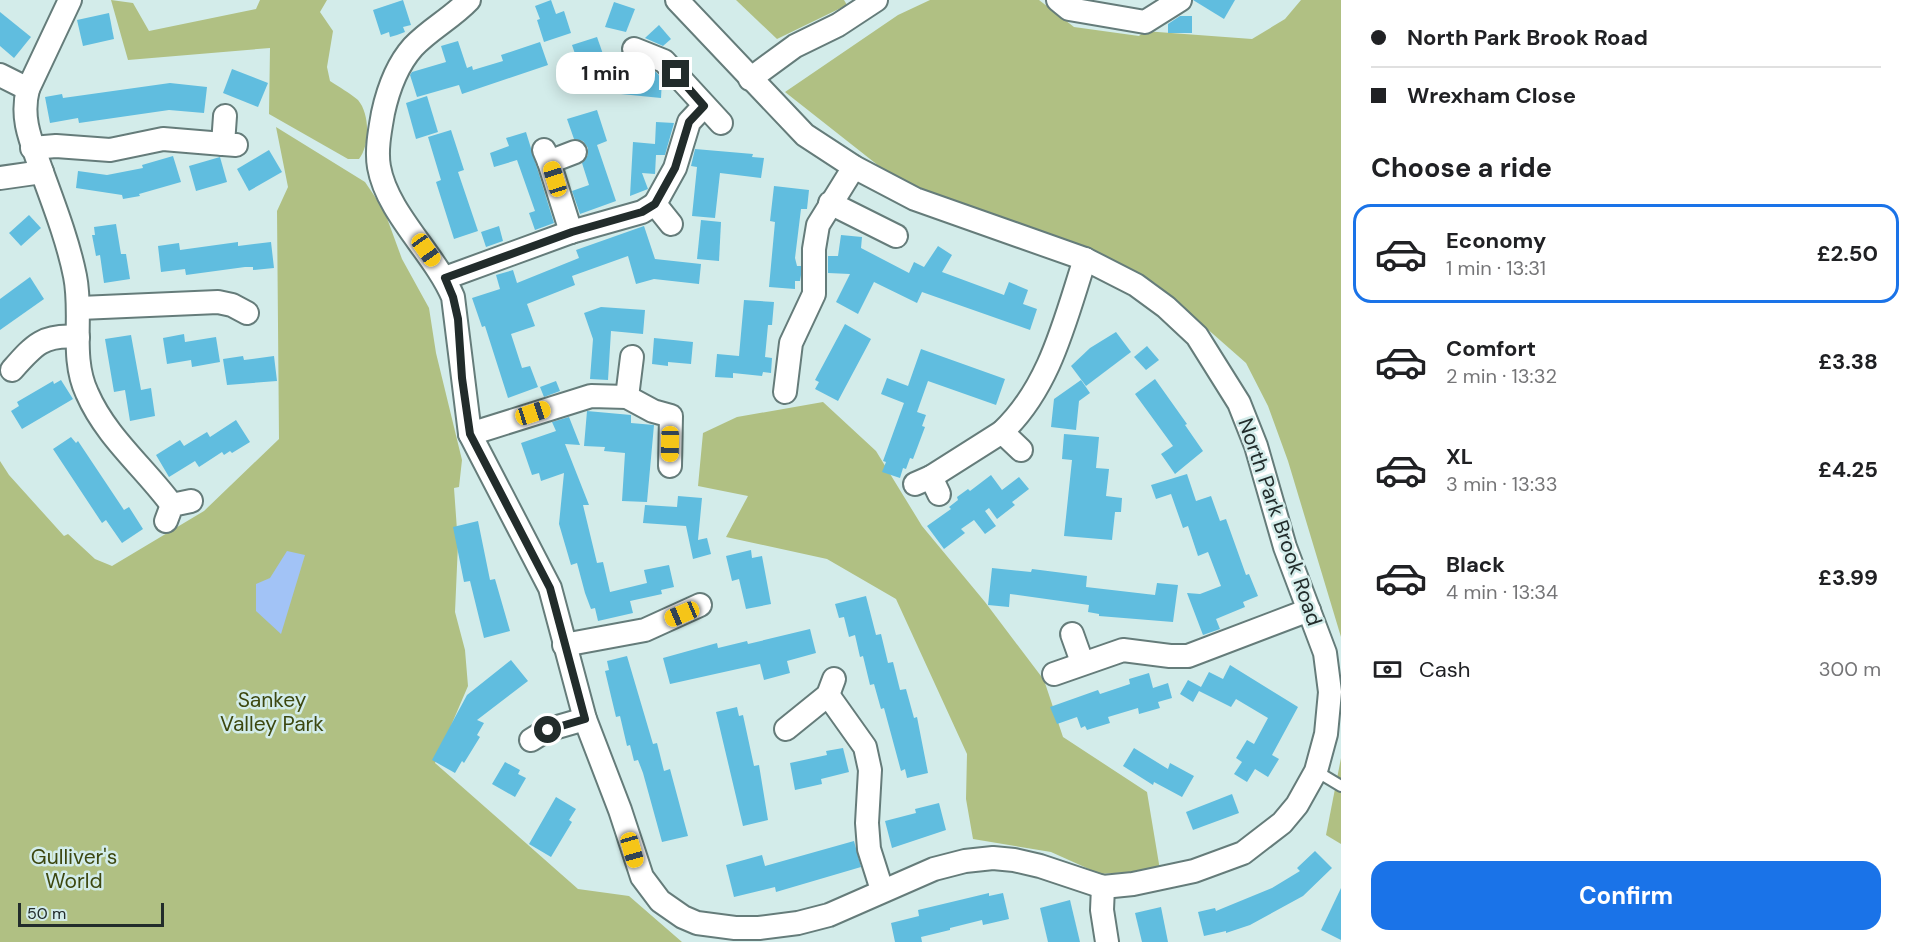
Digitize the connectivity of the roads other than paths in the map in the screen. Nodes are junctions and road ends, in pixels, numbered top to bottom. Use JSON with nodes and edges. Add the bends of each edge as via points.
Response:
{"nodes":[{"id":1,"x":70,"y":0,"type":"edge"},
{"id":2,"x":469,"y":0,"type":"edge"},
{"id":3,"x":677,"y":0,"type":"edge"},
{"id":4,"x":876,"y":0,"type":"edge"},
{"id":5,"x":1058,"y":0,"type":"edge"},
{"id":6,"x":1180,"y":0,"type":"edge"},
{"id":7,"x":634,"y":49,"type":"dead end"},
{"id":8,"x":0,"y":75,"type":"edge"},
{"id":9,"x":750,"y":79,"type":"junction"},
{"id":10,"x":28,"y":89,"type":"junction"},
{"id":11,"x":704,"y":106,"type":"junction"},
{"id":12,"x":225,"y":116,"type":"dead end"},
{"id":13,"x":721,"y":123,"type":"dead end"},
{"id":14,"x":32,"y":148,"type":"junction"},
{"id":15,"x":575,"y":152,"type":"dead end"},
{"id":16,"x":854,"y":167,"type":"junction"},
{"id":17,"x":42,"y":172,"type":"junction"},
{"id":18,"x":0,"y":178,"type":"edge"},
{"id":19,"x":830,"y":203,"type":"junction"},
{"id":20,"x":655,"y":204,"type":"junction"},
{"id":21,"x":671,"y":224,"type":"dead end"},
{"id":22,"x":572,"y":232,"type":"junction"},
{"id":23,"x":898,"y":242,"type":"dead end"},
{"id":24,"x":1085,"y":259,"type":"junction"},
{"id":25,"x":445,"y":278,"type":"junction"},
{"id":26,"x":80,"y":308,"type":"junction"},
{"id":27,"x":251,"y":316,"type":"dead end"},
{"id":28,"x":78,"y":337,"type":"junction"},
{"id":29,"x":632,"y":357,"type":"dead end"},
{"id":30,"x":12,"y":370,"type":"dead end"},
{"id":31,"x":785,"y":392,"type":"dead end"},
{"id":32,"x":627,"y":397,"type":"junction"},
{"id":33,"x":1002,"y":432,"type":"junction"},
{"id":34,"x":470,"y":434,"type":"junction"},
{"id":35,"x":1021,"y":450,"type":"dead end"},
{"id":36,"x":676,"y":471,"type":"dead end"},
{"id":37,"x":928,"y":485,"type":"dead end"},
{"id":38,"x":176,"y":509,"type":"dead end"},
{"id":39,"x":702,"y":602,"type":"dead end"},
{"id":40,"x":1309,"y":610,"type":"junction"},
{"id":41,"x":1072,"y":634,"type":"dead end"},
{"id":42,"x":564,"y":645,"type":"junction"},
{"id":43,"x":1082,"y":662,"type":"junction"},
{"id":44,"x":1054,"y":674,"type":"dead end"},
{"id":45,"x":585,"y":719,"type":"junction"},
{"id":46,"x":786,"y":729,"type":"dead end"},
{"id":47,"x":530,"y":740,"type":"dead end"},
{"id":48,"x":1316,"y":771,"type":"junction"},
{"id":49,"x":1341,"y":786,"type":"edge"},
{"id":50,"x":1103,"y":887,"type":"junction"},
{"id":51,"x":882,"y":890,"type":"junction"},
{"id":52,"x":800,"y":933,"type":"edge"},
{"id":53,"x":1107,"y":942,"type":"edge"}],
"edges":[{"from":1,"to":10,"type":"street"},
{"from":2,"to":25,"type":"street","name":"North Park Brook Road","via":[[412,48],[400,66],[385,105],[378,143],[379,167],[386,189]]},
{"from":3,"to":9,"type":"street","name":"North Park Brook Road"},
{"from":4,"to":9,"type":"street","via":[[838,25],[795,45]]},
{"from":5,"to":6,"type":"street","via":[[1069,9],[1144,22]]},
{"from":7,"to":11,"type":"street","via":[[664,61]]},
{"from":8,"to":10,"type":"street"},
{"from":9,"to":16,"type":"street","name":"North Park Brook Road","via":[[804,135]]},
{"from":10,"to":14,"type":"street","via":[[24,114]]},
{"from":11,"to":13,"type":"street"},
{"from":11,"to":20,"type":"street","via":[[689,122],[675,168]]},
{"from":12,"to":14,"type":"street","via":[[230,144],[164,139],[110,150]]},
{"from":14,"to":17,"type":"street"},
{"from":15,"to":22,"type":"street","via":[[546,155]]},
{"from":16,"to":19,"type":"street"},
{"from":16,"to":24,"type":"street","name":"North Park Brook Road","via":[[915,199]]},
{"from":17,"to":18,"type":"street"},
{"from":17,"to":26,"type":"street","via":[[75,274]]},
{"from":19,"to":23,"type":"street"},
{"from":19,"to":31,"type":"street","via":[[818,225],[814,294],[791,343]]},
{"from":20,"to":21,"type":"street"},
{"from":20,"to":22,"type":"street","via":[[642,212]]},
{"from":22,"to":25,"type":"street"},
{"from":24,"to":33,"type":"street","via":[[1039,386]]},
{"from":24,"to":40,"type":"street","name":"North Park Brook Road","via":[[1136,285],[1166,307],[1197,336],[1222,372],[1256,446],[1285,547]]},
{"from":25,"to":34,"type":"street","name":"North Park Brook Road","via":[[458,319]]},
{"from":26,"to":27,"type":"street","via":[[218,302]]},
{"from":26,"to":28,"type":"street"},
{"from":28,"to":30,"type":"street","via":[[50,337],[27,352]]},
{"from":28,"to":38,"type":"street","via":[[81,376],[98,416]]},
{"from":29,"to":32,"type":"street"},
{"from":32,"to":34,"type":"street","via":[[606,395],[575,400]]},
{"from":32,"to":36,"type":"street","via":[[671,416]]},
{"from":33,"to":35,"type":"street"},
{"from":33,"to":37,"type":"street"},
{"from":34,"to":42,"type":"street","name":"North Park Brook Road","via":[[550,588]]},
{"from":39,"to":42,"type":"street","via":[[645,630]]},
{"from":40,"to":43,"type":"street","via":[[1188,656],[1123,650]]},
{"from":40,"to":48,"type":"street","name":"North Park Brook Road","via":[[1325,653],[1330,692],[1326,734]]},
{"from":41,"to":43,"type":"street"},
{"from":42,"to":45,"type":"street","name":"North Park Brook Road"},
{"from":43,"to":44,"type":"street"},
{"from":45,"to":47,"type":"street"},
{"from":45,"to":52,"type":"street","name":"North Park Brook Road","via":[[636,864],[660,901],[683,917],[711,926]]},
{"from":46,"to":51,"type":"street","via":[[831,687],[865,747],[870,770],[869,849]]},
{"from":48,"to":49,"type":"lane"},
{"from":48,"to":50,"type":"street","name":"North Park Brook Road","via":[[1282,823],[1242,853],[1194,871]]},
{"from":50,"to":51,"type":"street","name":"North Park Brook Road","via":[[1040,866],[993,858],[934,868]]},
{"from":50,"to":53,"type":"street"},
{"from":51,"to":52,"type":"street","name":"North Park Brook Road"}]}
